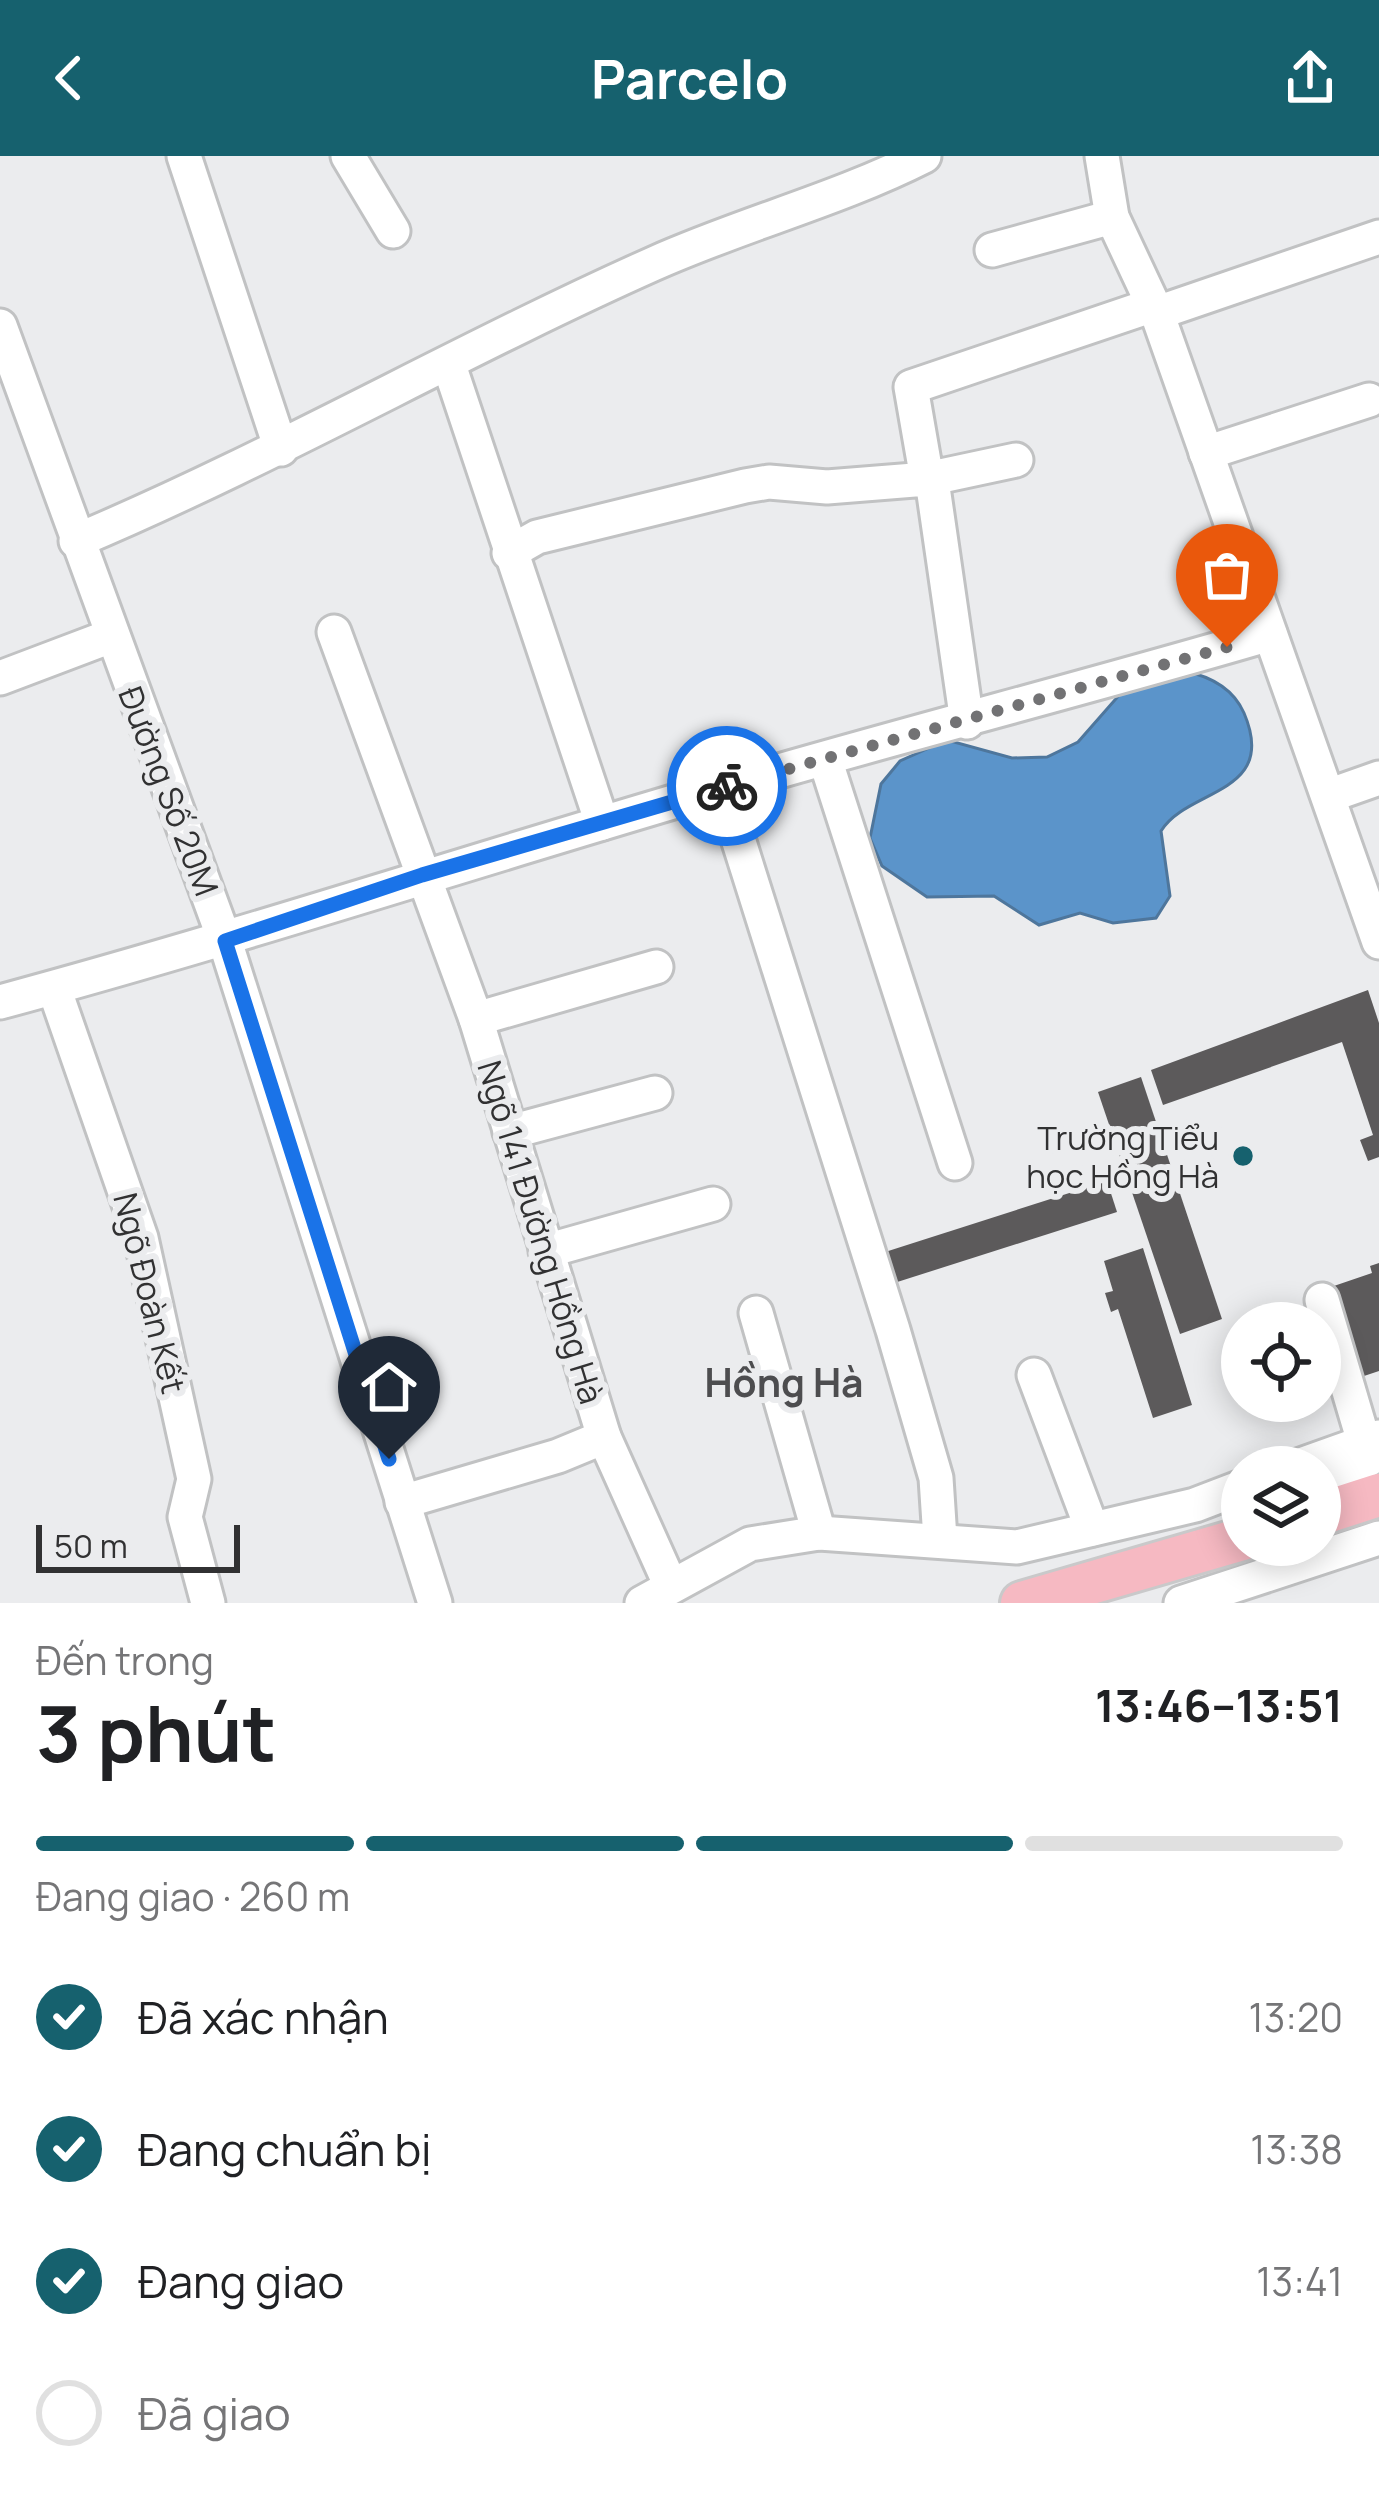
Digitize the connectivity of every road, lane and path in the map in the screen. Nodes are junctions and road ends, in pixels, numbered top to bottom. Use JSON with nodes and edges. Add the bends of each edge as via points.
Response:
{"nodes":[{"id":1,"x":184,"y":156,"type":"edge"},
{"id":2,"x":348,"y":156,"type":"edge"},
{"id":3,"x":924,"y":156,"type":"edge"},
{"id":4,"x":1102,"y":156,"type":"edge"},
{"id":5,"x":1112,"y":217,"type":"junction"},
{"id":6,"x":393,"y":231,"type":"dead end"},
{"id":7,"x":1379,"y":237,"type":"edge"},
{"id":8,"x":992,"y":250,"type":"dead end"},
{"id":9,"x":1155,"y":309,"type":"junction"},
{"id":10,"x":0,"y":326,"type":"edge"},
{"id":11,"x":449,"y":365,"type":"junction"},
{"id":12,"x":1369,"y":400,"type":"dead end"},
{"id":13,"x":13,"y":402,"type":"edge"},
{"id":14,"x":281,"y":449,"type":"junction"},
{"id":15,"x":1206,"y":453,"type":"junction"},
{"id":16,"x":1016,"y":460,"type":"dead end"},
{"id":17,"x":927,"y":479,"type":"junction"},
{"id":18,"x":76,"y":541,"type":"junction"},
{"id":19,"x":509,"y":553,"type":"junction"},
{"id":20,"x":334,"y":632,"type":"dead end"},
{"id":21,"x":1270,"y":634,"type":"junction"},
{"id":22,"x":111,"y":637,"type":"junction"},
{"id":23,"x":0,"y":678,"type":"edge"},
{"id":24,"x":967,"y":722,"type":"junction"},
{"id":25,"x":825,"y":759,"type":"junction"},
{"id":26,"x":1379,"y":778,"type":"edge"},
{"id":27,"x":722,"y":788,"type":"junction"},
{"id":28,"x":1328,"y":796,"type":"junction"},
{"id":29,"x":602,"y":823,"type":"junction"},
{"id":30,"x":422,"y":875,"type":"junction"},
{"id":31,"x":225,"y":941,"type":"junction"},
{"id":32,"x":1379,"y":942,"type":"edge"},
{"id":33,"x":656,"y":967,"type":"dead end"},
{"id":34,"x":54,"y":988,"type":"junction"},
{"id":35,"x":4,"y":991,"type":"edge"},
{"id":36,"x":476,"y":1019,"type":"junction"},
{"id":37,"x":655,"y":1093,"type":"dead end"},
{"id":38,"x":510,"y":1132,"type":"junction"},
{"id":39,"x":955,"y":1163,"type":"dead end"},
{"id":40,"x":713,"y":1204,"type":"dead end"},
{"id":41,"x":546,"y":1251,"type":"junction"},
{"id":42,"x":1322,"y":1300,"type":"dead end"},
{"id":43,"x":756,"y":1312,"type":"dead end"},
{"id":44,"x":1034,"y":1375,"type":"dead end"},
{"id":45,"x":604,"y":1437,"type":"junction"},
{"id":46,"x":1374,"y":1444,"type":"edge"},
{"id":47,"x":1341,"y":1454,"type":"edge"},
{"id":48,"x":1341,"y":1472,"type":"edge"},
{"id":49,"x":1221,"y":1495,"type":"edge"},
{"id":50,"x":1379,"y":1495,"type":"edge"},
{"id":51,"x":402,"y":1502,"type":"junction"},
{"id":52,"x":1341,"y":1507,"type":"edge"},
{"id":53,"x":1092,"y":1529,"type":"junction"},
{"id":54,"x":819,"y":1533,"type":"junction"},
{"id":55,"x":1379,"y":1538,"type":"edge"},
{"id":56,"x":940,"y":1539,"type":"junction"},
{"id":57,"x":1221,"y":1545,"type":"edge"},
{"id":58,"x":656,"y":1594,"type":"edge"},
{"id":59,"x":208,"y":1603,"type":"edge"},
{"id":60,"x":435,"y":1603,"type":"edge"},
{"id":61,"x":1022,"y":1603,"type":"edge"},
{"id":62,"x":1181,"y":1603,"type":"edge"}],
"edges":[{"from":1,"to":14,"type":"street"},
{"from":2,"to":6,"type":"street"},
{"from":3,"to":11,"type":"street","via":[[859,189],[650,265]]},
{"from":4,"to":5,"type":"street"},
{"from":5,"to":8,"type":"street"},
{"from":5,"to":9,"type":"street"},
{"from":7,"to":9,"type":"street"},
{"from":9,"to":15,"type":"street"},
{"from":9,"to":17,"type":"street","via":[[911,387]]},
{"from":10,"to":13,"type":"street","name":"Đường Số 20M"},
{"from":11,"to":14,"type":"street"},
{"from":11,"to":19,"type":"street"},
{"from":12,"to":15,"type":"street"},
{"from":13,"to":18,"type":"street","name":"Đường Số 20M"},
{"from":14,"to":18,"type":"street"},
{"from":15,"to":21,"type":"street"},
{"from":16,"to":17,"type":"street"},
{"from":17,"to":19,"type":"street","via":[[827,488],[757,484],[537,537]]},
{"from":17,"to":24,"type":"street"},
{"from":18,"to":22,"type":"street","name":"Đường Số 20M"},
{"from":19,"to":29,"type":"street"},
{"from":20,"to":30,"type":"street","name":"Ngõ 141 Đường Hồng Hà"},
{"from":21,"to":24,"type":"street"},
{"from":21,"to":28,"type":"street"},
{"from":22,"to":23,"type":"street"},
{"from":22,"to":31,"type":"street","name":"Đường Số 20M"},
{"from":24,"to":25,"type":"street"},
{"from":25,"to":27,"type":"street"},
{"from":25,"to":39,"type":"street"},
{"from":26,"to":28,"type":"street"},
{"from":27,"to":29,"type":"street"},
{"from":27,"to":56,"type":"street","via":[[893,1330],[935,1478]]},
{"from":28,"to":32,"type":"street"},
{"from":29,"to":30,"type":"street"},
{"from":30,"to":31,"type":"street"},
{"from":30,"to":36,"type":"street","name":"Ngõ 141 Đường Hồng Hà"},
{"from":31,"to":34,"type":"street"},
{"from":31,"to":51,"type":"street","name":"Đường Số 20M"},
{"from":33,"to":36,"type":"street"},
{"from":34,"to":35,"type":"street"},
{"from":34,"to":59,"type":"street","name":"Ngõ Đoàn Kết","via":[[141,1238],[189,1456],[193,1490],[185,1517]]},
{"from":36,"to":38,"type":"street","name":"Ngõ 141 Đường Hồng Hà"},
{"from":37,"to":38,"type":"street"},
{"from":38,"to":41,"type":"street","name":"Ngõ 141 Đường Hồng Hà"},
{"from":40,"to":41,"type":"street"},
{"from":41,"to":45,"type":"street","name":"Ngõ 141 Đường Hồng Hà"},
{"from":42,"to":46,"type":"street"},
{"from":43,"to":54,"type":"street"},
{"from":44,"to":53,"type":"street"},
{"from":45,"to":51,"type":"street"},
{"from":45,"to":58,"type":"street","name":"Ngõ 141 Đường Hồng Hà"},
{"from":46,"to":47,"type":"street"},
{"from":46,"to":48,"type":"street"},
{"from":49,"to":53,"type":"street"},
{"from":50,"to":52,"type":"main road"},
{"from":51,"to":60,"type":"street","name":"Đường Số 20M"},
{"from":53,"to":56,"type":"street","via":[[1016,1547]]},
{"from":54,"to":56,"type":"street"},
{"from":54,"to":58,"type":"street","via":[[750,1544]]},
{"from":55,"to":62,"type":"street"},
{"from":57,"to":61,"type":"main road"}]}
